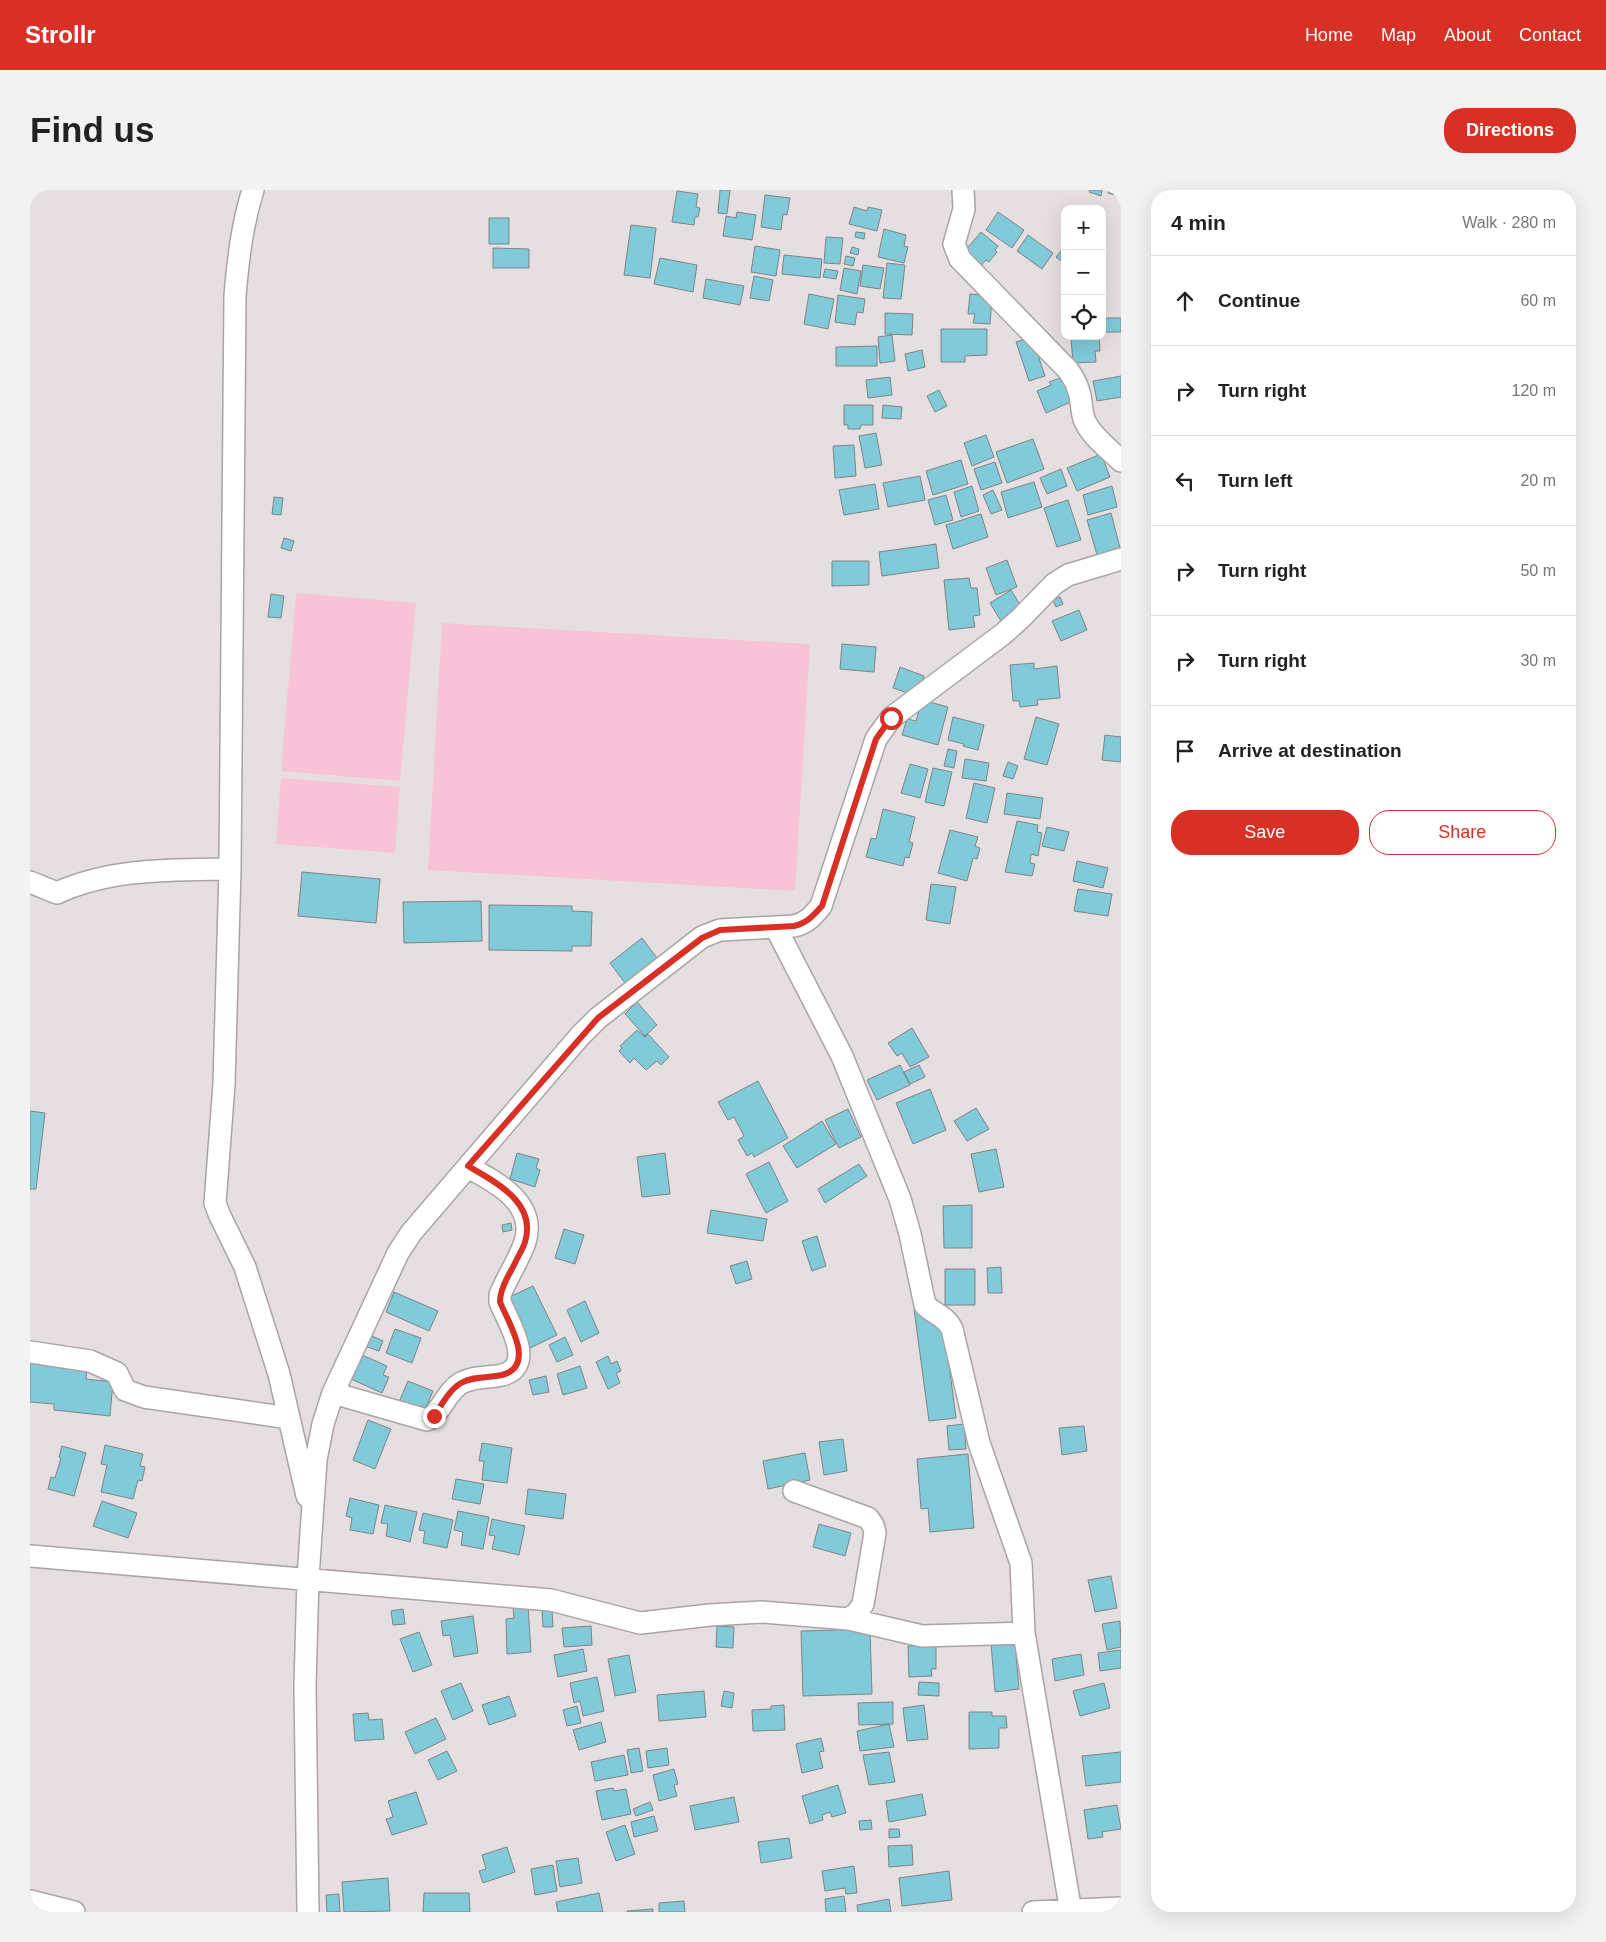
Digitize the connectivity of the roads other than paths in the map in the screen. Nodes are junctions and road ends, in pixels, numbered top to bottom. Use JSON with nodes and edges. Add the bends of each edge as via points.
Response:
{"nodes":[{"id":1,"x":253,"y":190,"type":"edge"},
{"id":2,"x":963,"y":190,"type":"edge"},
{"id":3,"x":1121,"y":461,"type":"edge"},
{"id":4,"x":1121,"y":559,"type":"edge"},
{"id":5,"x":230,"y":869,"type":"junction"},
{"id":6,"x":30,"y":882,"type":"edge"},
{"id":7,"x":776,"y":928,"type":"junction"},
{"id":8,"x":468,"y":1166,"type":"junction"},
{"id":9,"x":30,"y":1352,"type":"edge"},
{"id":10,"x":334,"y":1393,"type":"junction"},
{"id":11,"x":289,"y":1418,"type":"junction"},
{"id":12,"x":794,"y":1491,"type":"dead end"},
{"id":13,"x":312,"y":1518,"type":"junction"},
{"id":14,"x":30,"y":1556,"type":"edge"},
{"id":15,"x":308,"y":1578,"type":"junction"},
{"id":16,"x":849,"y":1619,"type":"junction"},
{"id":17,"x":1024,"y":1633,"type":"junction"},
{"id":18,"x":30,"y":1901,"type":"edge"},
{"id":19,"x":1121,"y":1908,"type":"edge"},
{"id":20,"x":1071,"y":1911,"type":"edge"},
{"id":21,"x":74,"y":1912,"type":"edge"},
{"id":22,"x":308,"y":1912,"type":"edge"},
{"id":23,"x":1033,"y":1912,"type":"edge"}],
"edges":[{"from":1,"to":5,"type":"street","via":[[239,251],[235,296]]},
{"from":2,"to":3,"type":"street","via":[[964,209],[954,244],[960,259],[1068,370],[1080,394],[1085,422]]},
{"from":4,"to":7,"type":"street","via":[[1068,575],[1054,584],[1003,634],[891,718],[876,739],[822,906],[804,924]]},
{"from":5,"to":6,"type":"street","via":[[152,871],[105,877],[79,883],[57,893]]},
{"from":5,"to":11,"type":"street","via":[[224,1084],[215,1204],[245,1267],[279,1374]]},
{"from":7,"to":8,"type":"street","via":[[720,930],[702,938],[598,1018]]},
{"from":7,"to":17,"type":"street","via":[[842,1056],[900,1198],[925,1305],[948,1321],[952,1329],[979,1443],[1021,1563]]},
{"from":8,"to":10,"type":"street","via":[[410,1233],[398,1253]]},
{"from":8,"to":10,"type":"street","via":[[507,1190],[524,1214],[527,1228],[525,1243],[500,1294],[500,1302],[520,1350],[519,1362],[514,1370],[503,1375],[469,1379],[458,1384],[434,1416],[427,1420]]},
{"from":9,"to":11,"type":"street","via":[[90,1361],[117,1373],[125,1390],[144,1397]]},
{"from":10,"to":13,"type":"street","via":[[323,1424],[316,1460]]},
{"from":11,"to":13,"type":"street"},
{"from":12,"to":16,"type":"street","via":[[868,1518],[873,1525],[875,1534],[863,1604]]},
{"from":13,"to":15,"type":"street"},
{"from":14,"to":15,"type":"street"},
{"from":15,"to":16,"type":"street","via":[[551,1600],[640,1623],[761,1612]]},
{"from":15,"to":22,"type":"street","via":[[305,1685]]},
{"from":16,"to":17,"type":"street","via":[[922,1636]]},
{"from":17,"to":20,"type":"street"},
{"from":18,"to":21,"type":"street"},
{"from":19,"to":20,"type":"street"},
{"from":20,"to":23,"type":"street"}]}
